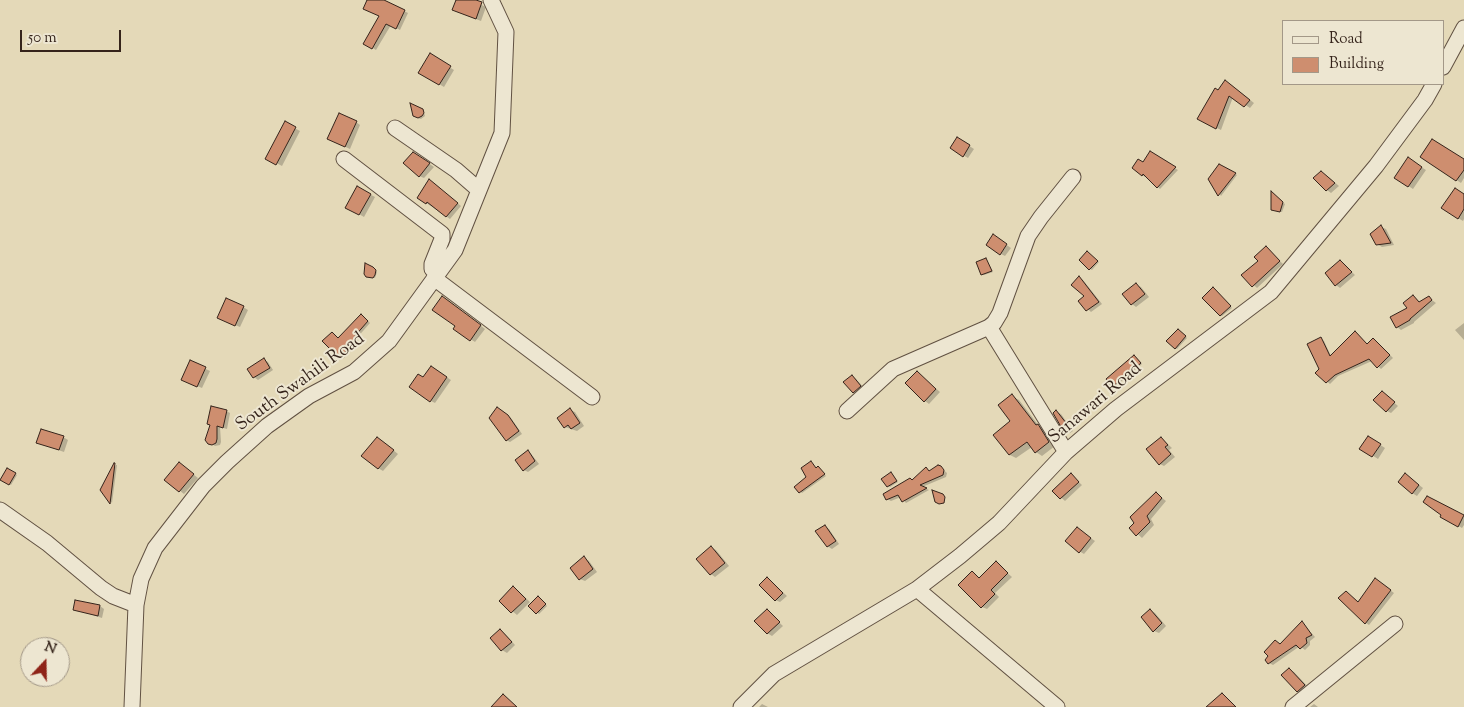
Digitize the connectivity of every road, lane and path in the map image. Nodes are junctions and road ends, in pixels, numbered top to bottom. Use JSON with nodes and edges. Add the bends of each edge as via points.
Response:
{"nodes":[{"id":1,"x":493,"y":1,"type":"edge"},
{"id":2,"x":1464,"y":28,"type":"edge"},
{"id":3,"x":1444,"y":65,"type":"edge"},
{"id":4,"x":1433,"y":85,"type":"edge"},
{"id":5,"x":395,"y":128,"type":"dead end"},
{"id":6,"x":344,"y":159,"type":"dead end"},
{"id":7,"x":1073,"y":177,"type":"dead end"},
{"id":8,"x":479,"y":190,"type":"junction"},
{"id":9,"x":435,"y":276,"type":"junction"},
{"id":10,"x":989,"y":327,"type":"junction"},
{"id":11,"x":592,"y":396,"type":"dead end"},
{"id":12,"x":848,"y":411,"type":"dead end"},
{"id":13,"x":1066,"y":452,"type":"junction"},
{"id":14,"x":0,"y":510,"type":"edge"},
{"id":15,"x":917,"y":589,"type":"junction"},
{"id":16,"x":136,"y":605,"type":"junction"},
{"id":17,"x":1395,"y":624,"type":"dead end"},
{"id":18,"x":132,"y":707,"type":"edge"},
{"id":19,"x":740,"y":707,"type":"edge"},
{"id":20,"x":1057,"y":707,"type":"edge"},
{"id":21,"x":1292,"y":707,"type":"edge"}],
"edges":[{"from":1,"to":8,"type":"street","name":"South Swahili Road","via":[[506,32],[502,133]]},
{"from":2,"to":3,"type":"street"},
{"from":4,"to":13,"type":"street","name":"Sanawari Road","via":[[1376,166],[1271,292],[1116,409]]},
{"from":5,"to":8,"type":"street"},
{"from":6,"to":9,"type":"street","via":[[442,234],[432,264]]},
{"from":7,"to":10,"type":"street","via":[[1028,236],[1000,312]]},
{"from":8,"to":9,"type":"street","name":"South Swahili Road","via":[[455,250]]},
{"from":9,"to":11,"type":"street"},
{"from":9,"to":16,"type":"street","name":"South Swahili Road","via":[[389,341],[354,372],[309,396],[267,426],[203,486],[154,548],[141,579]]},
{"from":10,"to":12,"type":"street","via":[[893,369]]},
{"from":10,"to":13,"type":"street"},
{"from":13,"to":15,"type":"street","name":"Sanawari Road","via":[[999,523]]},
{"from":14,"to":16,"type":"street","via":[[47,542],[100,588]]},
{"from":15,"to":19,"type":"street","name":"Sanawari Road","via":[[774,674]]},
{"from":15,"to":20,"type":"street"},
{"from":16,"to":18,"type":"street","name":"South Swahili Road"},
{"from":17,"to":21,"type":"street"}]}
